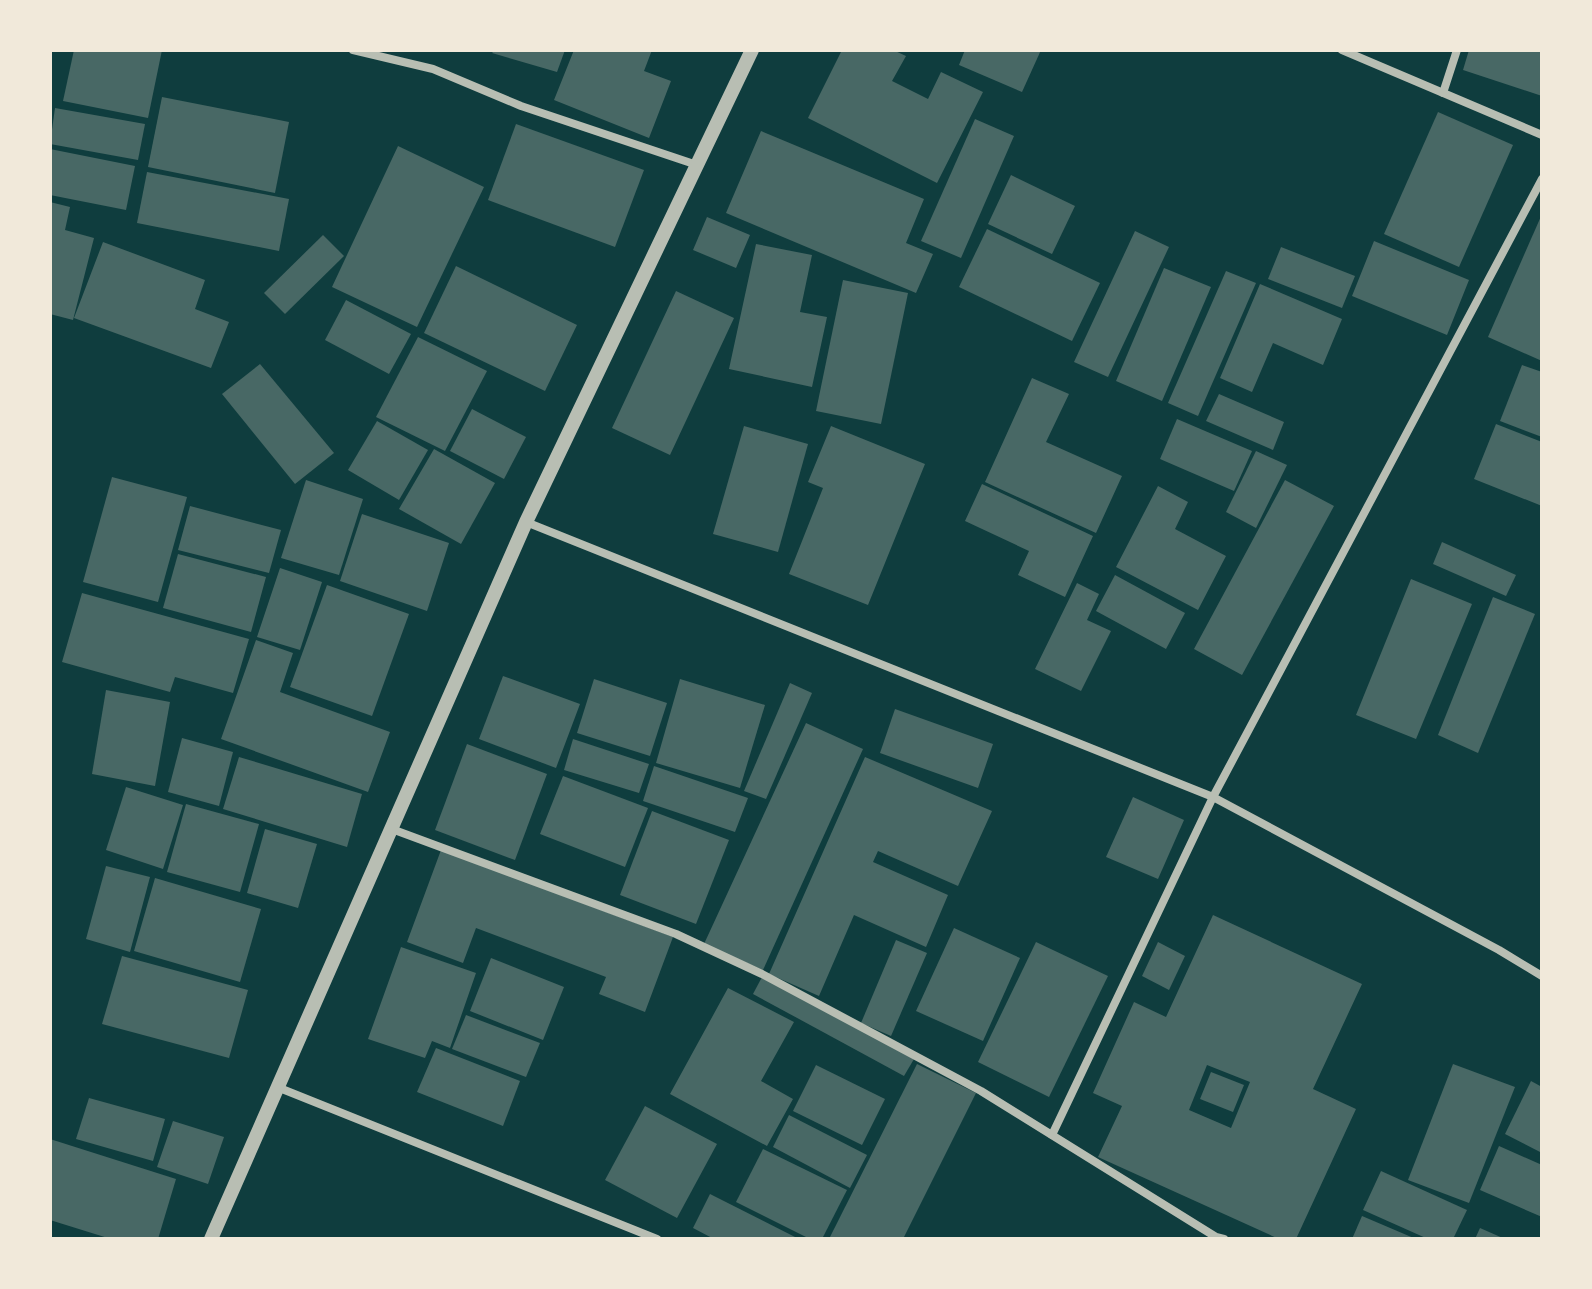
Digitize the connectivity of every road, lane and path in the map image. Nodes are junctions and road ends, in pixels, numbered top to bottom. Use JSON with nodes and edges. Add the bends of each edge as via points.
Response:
{"nodes":[{"id":1,"x":353,"y":50,"type":"edge"},
{"id":2,"x":752,"y":50,"type":"edge"},
{"id":3,"x":1342,"y":50,"type":"edge"},
{"id":4,"x":1457,"y":50,"type":"edge"},
{"id":5,"x":1443,"y":93,"type":"junction"},
{"id":6,"x":1542,"y":135,"type":"edge"},
{"id":7,"x":697,"y":165,"type":"junction"},
{"id":8,"x":1542,"y":179,"type":"edge"},
{"id":9,"x":526,"y":522,"type":"junction"},
{"id":10,"x":1213,"y":797,"type":"junction"},
{"id":11,"x":389,"y":828,"type":"junction"},
{"id":12,"x":1542,"y":976,"type":"edge"},
{"id":13,"x":277,"y":1087,"type":"junction"},
{"id":14,"x":1052,"y":1135,"type":"junction"},
{"id":15,"x":1218,"y":1238,"type":"edge"},
{"id":16,"x":211,"y":1239,"type":"edge"},
{"id":17,"x":657,"y":1239,"type":"edge"}],
"edges":[{"from":1,"to":7,"type":"street","via":[[433,69],[521,106]]},
{"from":2,"to":7,"type":"street"},
{"from":3,"to":5,"type":"street"},
{"from":4,"to":5,"type":"street"},
{"from":5,"to":6,"type":"street"},
{"from":7,"to":9,"type":"street"},
{"from":8,"to":10,"type":"street"},
{"from":9,"to":10,"type":"street"},
{"from":9,"to":11,"type":"street"},
{"from":10,"to":12,"type":"street"},
{"from":10,"to":14,"type":"street"},
{"from":11,"to":13,"type":"street"},
{"from":11,"to":14,"type":"street","via":[[690,940],[981,1091]]},
{"from":13,"to":16,"type":"street"},
{"from":13,"to":17,"type":"street"},
{"from":14,"to":15,"type":"street"}]}
